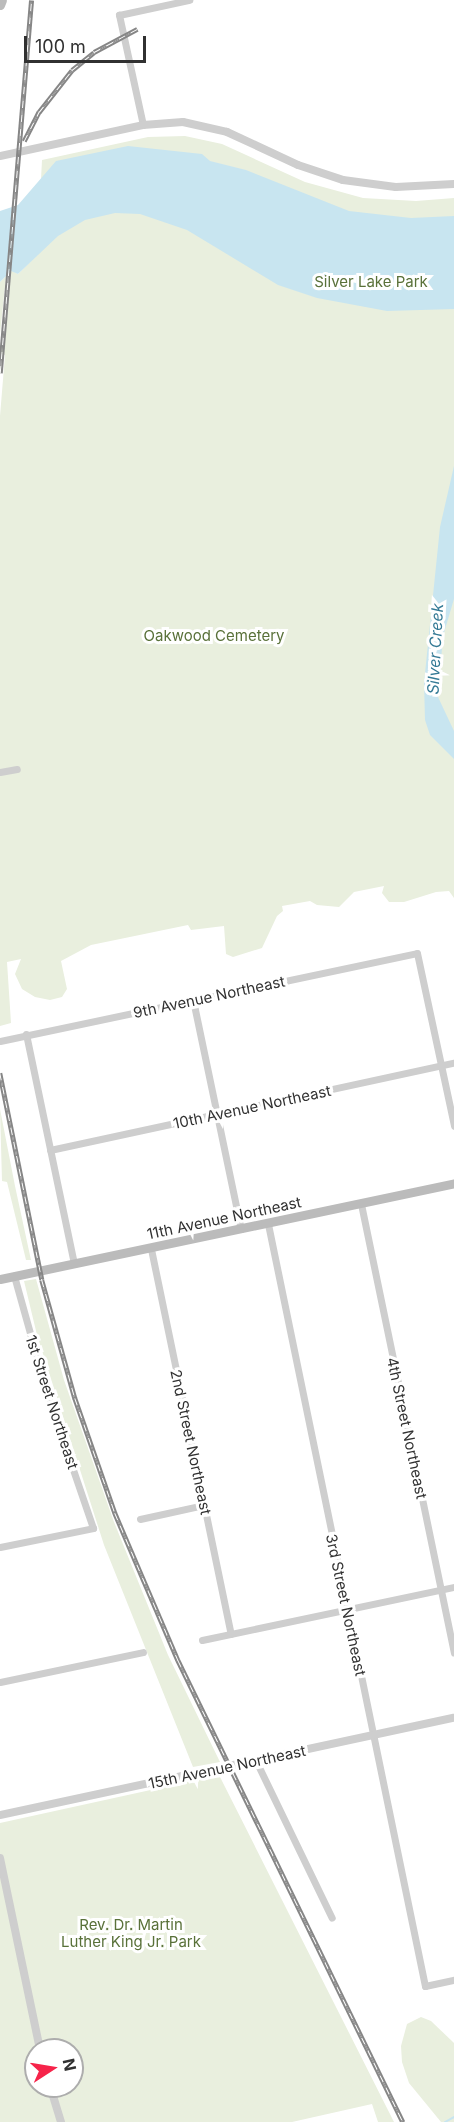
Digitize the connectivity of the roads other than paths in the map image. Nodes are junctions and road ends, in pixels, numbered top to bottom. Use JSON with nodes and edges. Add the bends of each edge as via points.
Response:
{"nodes":[{"id":1,"x":2,"y":0,"type":"edge"},
{"id":2,"x":189,"y":0,"type":"edge"},
{"id":3,"x":0,"y":5,"type":"edge"},
{"id":4,"x":143,"y":125,"type":"junction"},
{"id":5,"x":0,"y":156,"type":"edge"},
{"id":6,"x":454,"y":184,"type":"edge"},
{"id":7,"x":17,"y":769,"type":"dead end"},
{"id":8,"x":0,"y":772,"type":"edge"},
{"id":9,"x":193,"y":1000,"type":"junction"},
{"id":10,"x":27,"y":1034,"type":"junction"},
{"id":11,"x":0,"y":1041,"type":"edge"},
{"id":12,"x":454,"y":1063,"type":"edge"},
{"id":13,"x":441,"y":1066,"type":"junction"},
{"id":14,"x":217,"y":1115,"type":"junction"},
{"id":15,"x":454,"y":1126,"type":"edge"},
{"id":16,"x":50,"y":1150,"type":"junction"},
{"id":17,"x":454,"y":1184,"type":"edge"},
{"id":18,"x":361,"y":1203,"type":"junction"},
{"id":19,"x":268,"y":1224,"type":"junction"},
{"id":20,"x":241,"y":1229,"type":"junction"},
{"id":21,"x":151,"y":1249,"type":"junction"},
{"id":22,"x":74,"y":1263,"type":"junction"},
{"id":23,"x":14,"y":1276,"type":"junction"},
{"id":24,"x":0,"y":1279,"type":"edge"},
{"id":25,"x":204,"y":1505,"type":"junction"},
{"id":26,"x":140,"y":1519,"type":"dead end"},
{"id":27,"x":0,"y":1547,"type":"edge"},
{"id":28,"x":454,"y":1587,"type":"edge"},
{"id":29,"x":440,"y":1590,"type":"junction"},
{"id":30,"x":346,"y":1610,"type":"junction"},
{"id":31,"x":231,"y":1634,"type":"junction"},
{"id":32,"x":202,"y":1640,"type":"dead end"},
{"id":33,"x":143,"y":1652,"type":"dead end"},
{"id":34,"x":454,"y":1652,"type":"edge"},
{"id":35,"x":0,"y":1682,"type":"edge"},
{"id":36,"x":454,"y":1718,"type":"edge"},
{"id":37,"x":372,"y":1736,"type":"junction"},
{"id":38,"x":256,"y":1761,"type":"junction"},
{"id":39,"x":0,"y":1815,"type":"edge"},
{"id":40,"x":0,"y":1858,"type":"edge"},
{"id":41,"x":332,"y":1918,"type":"dead end"},
{"id":42,"x":454,"y":1980,"type":"edge"},
{"id":43,"x":38,"y":2038,"type":"edge"},
{"id":44,"x":54,"y":2098,"type":"edge"},
{"id":45,"x":61,"y":2122,"type":"edge"}],
"edges":[{"from":1,"to":3,"type":"main road"},
{"from":2,"to":4,"type":"street","via":[[119,15]]},
{"from":4,"to":5,"type":"street"},
{"from":4,"to":6,"type":"street","via":[[202,124],[312,171],[350,182],[409,188]]},
{"from":7,"to":8,"type":"street"},
{"from":9,"to":10,"type":"street","name":"9th Avenue Northeast"},
{"from":9,"to":13,"type":"street","name":"9th Avenue Northeast","via":[[417,954]]},
{"from":9,"to":14,"type":"street"},
{"from":10,"to":11,"type":"street","name":"9th Avenue Northeast"},
{"from":10,"to":16,"type":"street"},
{"from":12,"to":13,"type":"street","name":"10th Avenue Northeast"},
{"from":13,"to":14,"type":"street","name":"10th Avenue Northeast"},
{"from":13,"to":15,"type":"street"},
{"from":14,"to":16,"type":"street","name":"10th Avenue Northeast"},
{"from":14,"to":20,"type":"street"},
{"from":16,"to":22,"type":"street"},
{"from":17,"to":18,"type":"main road","name":"11th Avenue Northeast"},
{"from":18,"to":19,"type":"main road","name":"11th Avenue Northeast"},
{"from":18,"to":29,"type":"street","name":"4th Street Northeast"},
{"from":19,"to":20,"type":"main road","name":"11th Avenue Northeast"},
{"from":19,"to":30,"type":"street","name":"3rd Street Northeast"},
{"from":20,"to":21,"type":"main road","name":"11th Avenue Northeast"},
{"from":21,"to":22,"type":"main road","name":"11th Avenue Northeast"},
{"from":21,"to":25,"type":"street","name":"2nd Street Northeast"},
{"from":22,"to":23,"type":"main road","name":"11th Avenue Northeast"},
{"from":23,"to":24,"type":"main road","name":"11th Avenue Northeast"},
{"from":23,"to":27,"type":"street","name":"1st Street Northeast","via":[[47,1394],[93,1528]]},
{"from":25,"to":26,"type":"street"},
{"from":25,"to":31,"type":"street","name":"2nd Street Northeast"},
{"from":28,"to":29,"type":"street"},
{"from":29,"to":30,"type":"street"},
{"from":29,"to":34,"type":"street","name":"4th Street Northeast"},
{"from":30,"to":31,"type":"street"},
{"from":30,"to":37,"type":"street","name":"3rd Street Northeast"},
{"from":31,"to":32,"type":"street"},
{"from":33,"to":35,"type":"street"},
{"from":36,"to":37,"type":"street","name":"15th Avenue Northeast"},
{"from":37,"to":38,"type":"street","name":"15th Avenue Northeast"},
{"from":37,"to":42,"type":"street","name":"3rd Street Northeast","via":[[425,1986]]},
{"from":38,"to":39,"type":"street","name":"15th Avenue Northeast"},
{"from":38,"to":41,"type":"street"},
{"from":40,"to":43,"type":"street"},
{"from":44,"to":45,"type":"street"}]}
